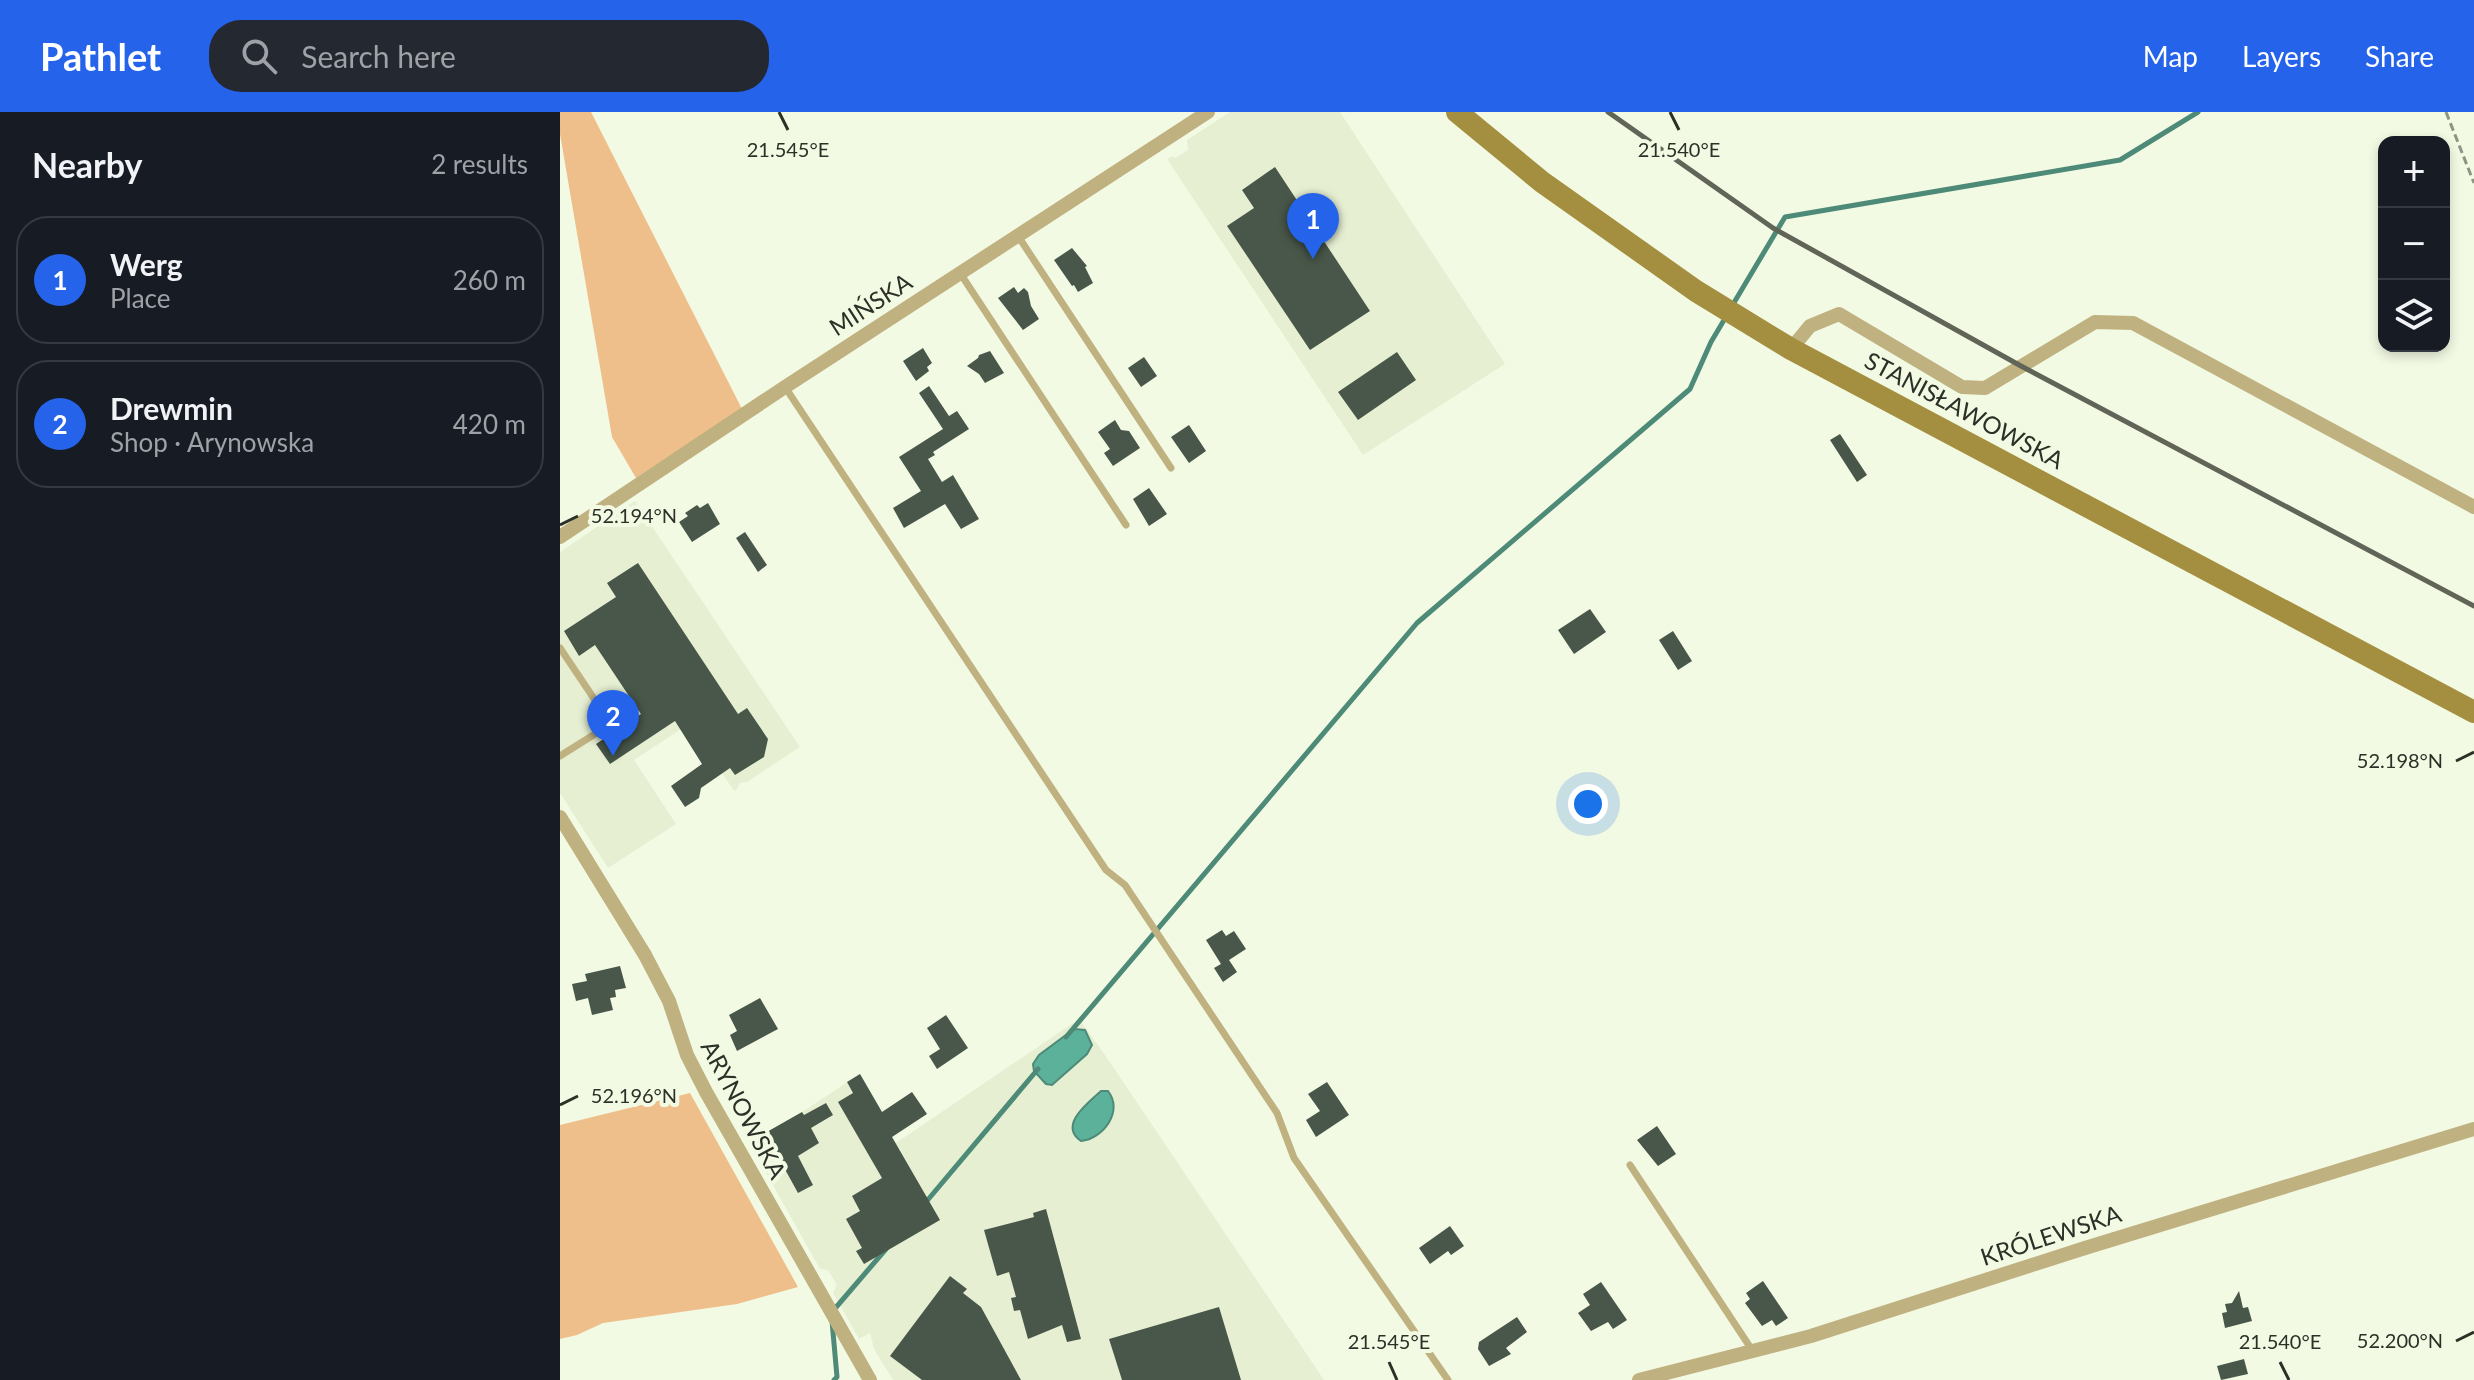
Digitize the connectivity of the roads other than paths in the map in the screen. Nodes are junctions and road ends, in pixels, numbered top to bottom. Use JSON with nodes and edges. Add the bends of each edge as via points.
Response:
{"nodes":[{"id":1,"x":1208,"y":112,"type":"edge"},
{"id":2,"x":1457,"y":112,"type":"edge"},
{"id":3,"x":1018,"y":236,"type":"junction"},
{"id":4,"x":960,"y":273,"type":"junction"},
{"id":5,"x":1791,"y":349,"type":"junction"},
{"id":6,"x":785,"y":387,"type":"junction"},
{"id":7,"x":1171,"y":468,"type":"dead end"},
{"id":8,"x":2474,"y":507,"type":"edge"},
{"id":9,"x":1126,"y":525,"type":"dead end"},
{"id":10,"x":560,"y":537,"type":"edge"},
{"id":11,"x":560,"y":648,"type":"edge"},
{"id":12,"x":2474,"y":712,"type":"edge"},
{"id":13,"x":560,"y":756,"type":"edge"},
{"id":14,"x":560,"y":817,"type":"edge"},
{"id":15,"x":2474,"y":1129,"type":"edge"},
{"id":16,"x":1630,"y":1165,"type":"dead end"},
{"id":17,"x":1752,"y":1351,"type":"junction"},
{"id":18,"x":870,"y":1380,"type":"edge"},
{"id":19,"x":1448,"y":1380,"type":"edge"},
{"id":20,"x":1639,"y":1380,"type":"edge"}],
"edges":[{"from":1,"to":3,"type":"street","name":"MIŃSKA"},
{"from":2,"to":5,"type":"street","name":"STANISŁAWOWSKA","via":[[1542,182],[1696,291]]},
{"from":3,"to":4,"type":"street","name":"MIŃSKA"},
{"from":3,"to":7,"type":"lane"},
{"from":4,"to":6,"type":"street","name":"MIŃSKA"},
{"from":4,"to":9,"type":"lane"},
{"from":5,"to":8,"type":"street","via":[[1810,326],[1839,314],[1962,387],[1985,388],[2095,322],[2133,323]]},
{"from":5,"to":12,"type":"street","name":"STANISŁAWOWSKA"},
{"from":6,"to":10,"type":"street","name":"MIŃSKA"},
{"from":6,"to":19,"type":"lane","via":[[1106,870],[1125,885],[1277,1113],[1294,1158]]},
{"from":11,"to":13,"type":"lane","via":[[611,724]]},
{"from":14,"to":18,"type":"street","name":"ARYNOWSKA","via":[[641,947],[706,1092]]},
{"from":15,"to":17,"type":"street","name":"KRÓLEWSKA"},
{"from":16,"to":17,"type":"lane"},
{"from":17,"to":20,"type":"street","name":"KRÓLEWSKA"}]}
